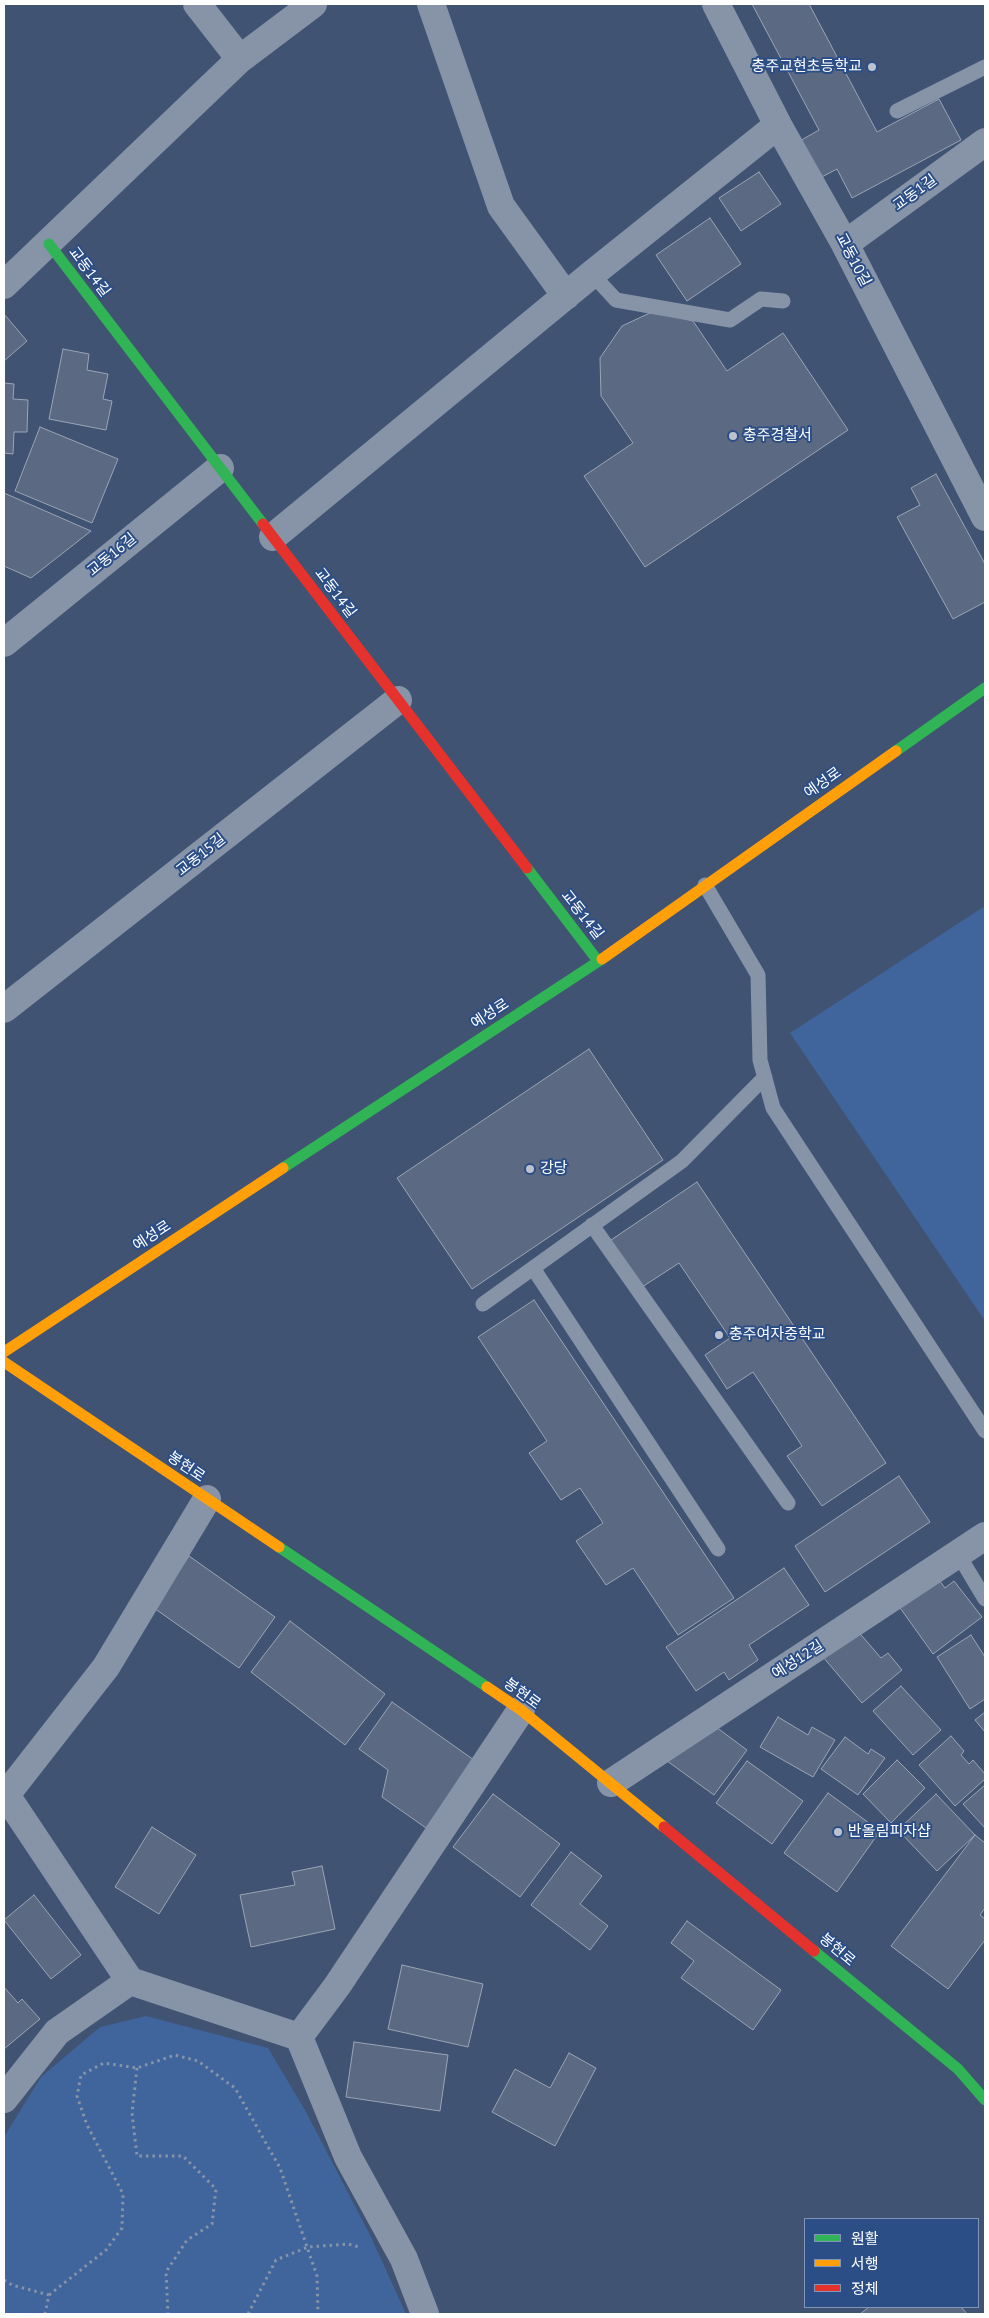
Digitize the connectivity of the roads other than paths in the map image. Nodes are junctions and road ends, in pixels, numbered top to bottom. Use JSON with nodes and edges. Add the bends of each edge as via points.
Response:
{"nodes":[{"id":1,"x":197,"y":4,"type":"edge"},
{"id":2,"x":312,"y":4,"type":"edge"},
{"id":3,"x":431,"y":4,"type":"edge"},
{"id":4,"x":716,"y":4,"type":"edge"},
{"id":5,"x":240,"y":60,"type":"junction"},
{"id":6,"x":985,"y":67,"type":"edge"},
{"id":7,"x":897,"y":112,"type":"dead end"},
{"id":8,"x":778,"y":125,"type":"junction"},
{"id":9,"x":985,"y":142,"type":"edge"},
{"id":10,"x":49,"y":244,"type":"junction"},
{"id":11,"x":845,"y":244,"type":"junction"},
{"id":12,"x":592,"y":274,"type":"junction"},
{"id":13,"x":4,"y":285,"type":"edge"},
{"id":14,"x":566,"y":296,"type":"junction"},
{"id":15,"x":783,"y":301,"type":"dead end"},
{"id":16,"x":220,"y":468,"type":"junction"},
{"id":17,"x":985,"y":518,"type":"edge"},
{"id":18,"x":273,"y":537,"type":"junction"},
{"id":19,"x":4,"y":642,"type":"edge"},
{"id":20,"x":985,"y":688,"type":"edge"},
{"id":21,"x":398,"y":700,"type":"junction"},
{"id":22,"x":705,"y":885,"type":"junction"},
{"id":23,"x":598,"y":961,"type":"junction"},
{"id":24,"x":4,"y":1009,"type":"edge"},
{"id":25,"x":764,"y":1077,"type":"junction"},
{"id":26,"x":592,"y":1225,"type":"junction"},
{"id":27,"x":533,"y":1268,"type":"junction"},
{"id":28,"x":483,"y":1304,"type":"dead end"},
{"id":29,"x":4,"y":1352,"type":"edge"},
{"id":30,"x":4,"y":1362,"type":"edge"},
{"id":31,"x":985,"y":1431,"type":"edge"},
{"id":32,"x":207,"y":1499,"type":"junction"},
{"id":33,"x":788,"y":1503,"type":"dead end"},
{"id":34,"x":985,"y":1536,"type":"edge"},
{"id":35,"x":718,"y":1548,"type":"dead end"},
{"id":36,"x":958,"y":1554,"type":"junction"},
{"id":37,"x":985,"y":1599,"type":"edge"},
{"id":38,"x":521,"y":1710,"type":"junction"},
{"id":39,"x":611,"y":1783,"type":"junction"},
{"id":40,"x":5,"y":1794,"type":"edge"},
{"id":41,"x":130,"y":1981,"type":"junction"},
{"id":42,"x":299,"y":2037,"type":"junction"},
{"id":43,"x":4,"y":2099,"type":"edge"},
{"id":44,"x":985,"y":2100,"type":"edge"},
{"id":45,"x":425,"y":2314,"type":"edge"}],
"edges":[{"from":1,"to":5,"type":"street"},
{"from":2,"to":5,"type":"street"},
{"from":3,"to":14,"type":"street","via":[[501,206]]},
{"from":4,"to":8,"type":"street","name":"교동10길"},
{"from":5,"to":10,"type":"street"},
{"from":6,"to":7,"type":"lane"},
{"from":8,"to":11,"type":"street","name":"교동10길"},
{"from":8,"to":12,"type":"street"},
{"from":9,"to":11,"type":"street","name":"교동1길"},
{"from":10,"to":13,"type":"street"},
{"from":10,"to":16,"type":"street","name":"교동14길"},
{"from":11,"to":17,"type":"street","name":"교동10길"},
{"from":12,"to":14,"type":"street"},
{"from":12,"to":15,"type":"lane","via":[[616,300],[730,320],[761,298]]},
{"from":14,"to":18,"type":"street"},
{"from":16,"to":18,"type":"street","name":"교동14길"},
{"from":16,"to":19,"type":"street","name":"교동16길"},
{"from":18,"to":21,"type":"street","name":"교동14길"},
{"from":20,"to":22,"type":"street","name":"예성로"},
{"from":21,"to":23,"type":"street","name":"교동14길"},
{"from":21,"to":24,"type":"street","name":"교동15길"},
{"from":22,"to":23,"type":"street","name":"예성로"},
{"from":22,"to":25,"type":"lane","via":[[758,975],[760,1060]]},
{"from":23,"to":29,"type":"street","name":"예성로"},
{"from":25,"to":26,"type":"lane","via":[[682,1161]]},
{"from":25,"to":31,"type":"lane","via":[[772,1108]]},
{"from":26,"to":27,"type":"lane"},
{"from":26,"to":33,"type":"lane"},
{"from":27,"to":28,"type":"lane"},
{"from":27,"to":35,"type":"lane"},
{"from":30,"to":32,"type":"street","name":"봉현로"},
{"from":32,"to":38,"type":"street","name":"봉현로"},
{"from":32,"to":40,"type":"street","via":[[106,1667]]},
{"from":34,"to":36,"type":"street","name":"예성12길"},
{"from":36,"to":37,"type":"lane"},
{"from":36,"to":39,"type":"street","name":"예성12길"},
{"from":38,"to":39,"type":"street","name":"봉현로"},
{"from":38,"to":42,"type":"street","via":[[337,1986]]},
{"from":39,"to":44,"type":"street","name":"봉현로","via":[[958,2069]]},
{"from":40,"to":41,"type":"street"},
{"from":41,"to":42,"type":"street"},
{"from":41,"to":43,"type":"street","via":[[58,2032]]},
{"from":42,"to":45,"type":"street","via":[[348,2157],[404,2259]]}]}
